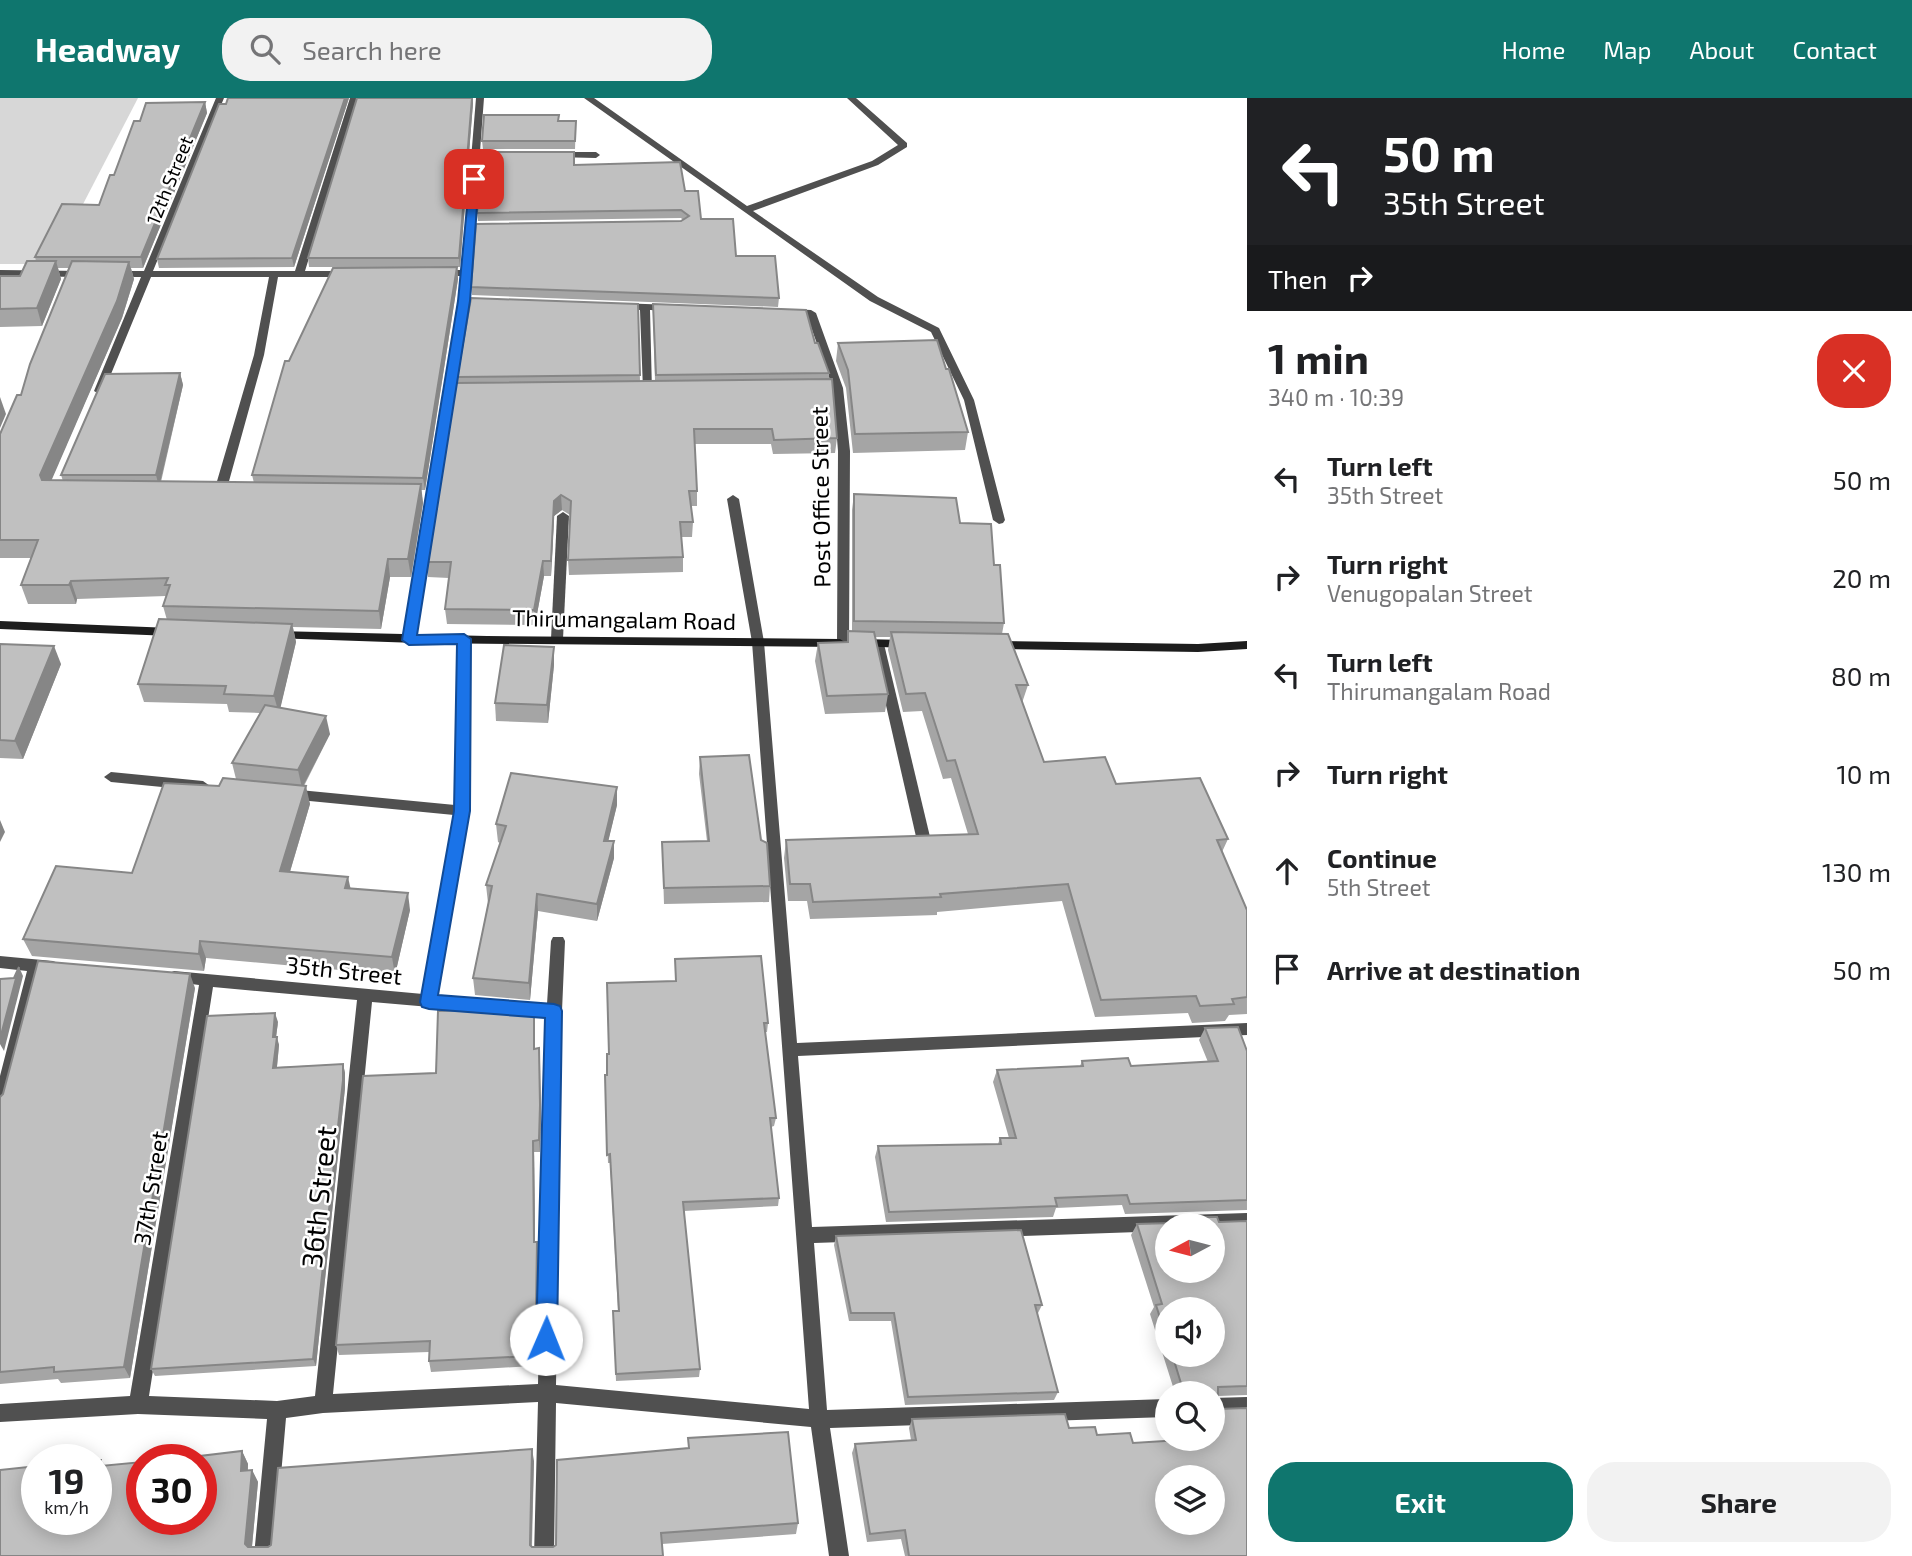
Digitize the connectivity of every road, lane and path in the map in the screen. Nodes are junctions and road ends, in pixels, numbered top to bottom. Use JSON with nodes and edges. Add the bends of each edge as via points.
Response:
{"nodes":[{"id":1,"x":220,"y":98,"type":"edge"},
{"id":2,"x":354,"y":98,"type":"edge"},
{"id":3,"x":480,"y":98,"type":"edge"},
{"id":4,"x":588,"y":98,"type":"edge"},
{"id":5,"x":851,"y":98,"type":"edge"},
{"id":6,"x":476,"y":155,"type":"junction"},
{"id":7,"x":489,"y":155,"type":"edge"},
{"id":8,"x":542,"y":155,"type":"edge"},
{"id":9,"x":596,"y":155,"type":"dead end"},
{"id":10,"x":746,"y":210,"type":"junction"},
{"id":11,"x":470,"y":227,"type":"junction"},
{"id":12,"x":483,"y":227,"type":"edge"},
{"id":13,"x":0,"y":273,"type":"edge"},
{"id":14,"x":424,"y":273,"type":"edge"},
{"id":15,"x":466,"y":273,"type":"junction"},
{"id":16,"x":71,"y":274,"type":"junction"},
{"id":17,"x":149,"y":274,"type":"junction"},
{"id":18,"x":274,"y":274,"type":"junction"},
{"id":19,"x":355,"y":274,"type":"edge"},
{"id":20,"x":299,"y":275,"type":"junction"},
{"id":21,"x":66,"y":286,"type":"edge"},
{"id":22,"x":464,"y":301,"type":"junction"},
{"id":23,"x":506,"y":302,"type":"edge"},
{"id":24,"x":604,"y":306,"type":"edge"},
{"id":25,"x":645,"y":307,"type":"junction"},
{"id":26,"x":687,"y":309,"type":"edge"},
{"id":27,"x":783,"y":312,"type":"edge"},
{"id":28,"x":824,"y":388,"type":"edge"},
{"id":29,"x":838,"y":388,"type":"junction"},
{"id":30,"x":635,"y":390,"type":"edge"},
{"id":31,"x":648,"y":390,"type":"junction"},
{"id":32,"x":662,"y":390,"type":"edge"},
{"id":33,"x":450,"y":392,"type":"junction"},
{"id":34,"x":463,"y":392,"type":"edge"},
{"id":35,"x":97,"y":397,"type":"edge"},
{"id":36,"x":192,"y":492,"type":"edge"},
{"id":37,"x":220,"y":492,"type":"junction"},
{"id":38,"x":233,"y":492,"type":"edge"},
{"id":39,"x":419,"y":497,"type":"edge"},
{"id":40,"x":433,"y":497,"type":"junction"},
{"id":41,"x":733,"y":499,"type":"dead end"},
{"id":42,"x":563,"y":516,"type":"dead end"},
{"id":43,"x":999,"y":520,"type":"dead end"},
{"id":44,"x":0,"y":625,"type":"edge"},
{"id":45,"x":191,"y":632,"type":"edge"},
{"id":46,"x":259,"y":635,"type":"edge"},
{"id":47,"x":464,"y":639,"type":"junction"},
{"id":48,"x":557,"y":639,"type":"junction"},
{"id":49,"x":409,"y":640,"type":"junction"},
{"id":50,"x":758,"y":642,"type":"junction"},
{"id":51,"x":843,"y":643,"type":"junction"},
{"id":52,"x":878,"y":643,"type":"junction"},
{"id":53,"x":919,"y":644,"type":"edge"},
{"id":54,"x":975,"y":645,"type":"edge"},
{"id":55,"x":1247,"y":645,"type":"edge"},
{"id":56,"x":111,"y":776,"type":"dead end"},
{"id":57,"x":219,"y":787,"type":"edge"},
{"id":58,"x":273,"y":793,"type":"edge"},
{"id":59,"x":462,"y":811,"type":"junction"},
{"id":60,"x":923,"y":841,"type":"edge"},
{"id":61,"x":558,"y":941,"type":"dead end"},
{"id":62,"x":0,"y":962,"type":"edge"},
{"id":63,"x":36,"y":965,"type":"junction"},
{"id":64,"x":76,"y":968,"type":"edge"},
{"id":65,"x":154,"y":975,"type":"edge"},
{"id":66,"x":207,"y":980,"type":"junction"},
{"id":67,"x":365,"y":995,"type":"junction"},
{"id":68,"x":429,"y":1002,"type":"junction"},
{"id":69,"x":554,"y":1011,"type":"junction"},
{"id":70,"x":1247,"y":1030,"type":"edge"},
{"id":71,"x":790,"y":1050,"type":"junction"},
{"id":72,"x":0,"y":1106,"type":"edge"},
{"id":73,"x":1247,"y":1220,"type":"edge"},
{"id":74,"x":804,"y":1235,"type":"junction"},
{"id":75,"x":545,"y":1393,"type":"junction"},
{"id":76,"x":323,"y":1404,"type":"junction"},
{"id":77,"x":138,"y":1405,"type":"junction"},
{"id":78,"x":1247,"y":1406,"type":"edge"},
{"id":79,"x":1225,"y":1407,"type":"edge"},
{"id":80,"x":1155,"y":1408,"type":"edge"},
{"id":81,"x":277,"y":1410,"type":"junction"},
{"id":82,"x":0,"y":1413,"type":"edge"},
{"id":83,"x":819,"y":1419,"type":"junction"},
{"id":84,"x":264,"y":1556,"type":"edge"},
{"id":85,"x":544,"y":1556,"type":"edge"},
{"id":86,"x":839,"y":1556,"type":"edge"}],
"edges":[{"from":1,"to":17,"type":"street","name":"12th Street"},
{"from":2,"to":20,"type":"street"},
{"from":3,"to":6,"type":"street"},
{"from":4,"to":10,"type":"street"},
{"from":5,"to":10,"type":"street","via":[[905,145],[875,163]]},
{"from":6,"to":7,"type":"street"},
{"from":6,"to":11,"type":"street"},
{"from":8,"to":9,"type":"street"},
{"from":10,"to":43,"type":"street","via":[[874,299],[935,330],[969,400]]},
{"from":11,"to":12,"type":"street"},
{"from":11,"to":15,"type":"street"},
{"from":13,"to":16,"type":"street"},
{"from":14,"to":15,"type":"street"},
{"from":15,"to":22,"type":"street"},
{"from":16,"to":17,"type":"street"},
{"from":16,"to":21,"type":"street"},
{"from":17,"to":18,"type":"street"},
{"from":17,"to":35,"type":"street","name":"12th Street"},
{"from":18,"to":20,"type":"street"},
{"from":18,"to":37,"type":"street","via":[[259,355]]},
{"from":19,"to":20,"type":"street"},
{"from":22,"to":23,"type":"street"},
{"from":22,"to":33,"type":"street"},
{"from":24,"to":25,"type":"street"},
{"from":25,"to":26,"type":"street"},
{"from":25,"to":31,"type":"street"},
{"from":27,"to":29,"type":"street","name":"Post Office Street","via":[[811,313]]},
{"from":28,"to":29,"type":"street"},
{"from":29,"to":51,"type":"street","name":"Post Office Street","via":[[844,452]]},
{"from":30,"to":31,"type":"street"},
{"from":31,"to":32,"type":"street"},
{"from":33,"to":34,"type":"street"},
{"from":33,"to":40,"type":"street"},
{"from":36,"to":37,"type":"street"},
{"from":37,"to":38,"type":"street"},
{"from":39,"to":40,"type":"street"},
{"from":40,"to":49,"type":"street"},
{"from":41,"to":50,"type":"street"},
{"from":42,"to":48,"type":"street"},
{"from":44,"to":45,"type":"street"},
{"from":46,"to":49,"type":"street","name":"Thirumangalam Road"},
{"from":47,"to":48,"type":"street","name":"Thirumangalam Road"},
{"from":47,"to":49,"type":"street","name":"Thirumangalam Road"},
{"from":47,"to":59,"type":"street"},
{"from":48,"to":50,"type":"street","name":"Thirumangalam Road"},
{"from":50,"to":51,"type":"street","name":"Thirumangalam Road"},
{"from":50,"to":71,"type":"street"},
{"from":51,"to":52,"type":"street","name":"Thirumangalam Road"},
{"from":52,"to":53,"type":"street","name":"Thirumangalam Road"},
{"from":52,"to":60,"type":"street"},
{"from":54,"to":55,"type":"street"},
{"from":56,"to":57,"type":"street"},
{"from":58,"to":59,"type":"street"},
{"from":59,"to":68,"type":"street"},
{"from":61,"to":69,"type":"street"},
{"from":62,"to":63,"type":"street"},
{"from":63,"to":64,"type":"street"},
{"from":63,"to":72,"type":"street"},
{"from":65,"to":66,"type":"street","name":"35th Street"},
{"from":66,"to":67,"type":"street","name":"35th Street"},
{"from":66,"to":77,"type":"street","name":"37th Street"},
{"from":67,"to":68,"type":"street","name":"35th Street"},
{"from":67,"to":76,"type":"street","name":"36th Street"},
{"from":68,"to":69,"type":"street","name":"35th Street"},
{"from":69,"to":75,"type":"street"},
{"from":70,"to":71,"type":"street"},
{"from":71,"to":74,"type":"street"},
{"from":73,"to":74,"type":"street"},
{"from":74,"to":83,"type":"street"},
{"from":75,"to":76,"type":"street"},
{"from":75,"to":83,"type":"street"},
{"from":75,"to":85,"type":"street"},
{"from":76,"to":81,"type":"street"},
{"from":77,"to":81,"type":"street"},
{"from":77,"to":82,"type":"street"},
{"from":78,"to":79,"type":"street"},
{"from":80,"to":83,"type":"street"},
{"from":81,"to":84,"type":"street"},
{"from":83,"to":86,"type":"street"}]}
